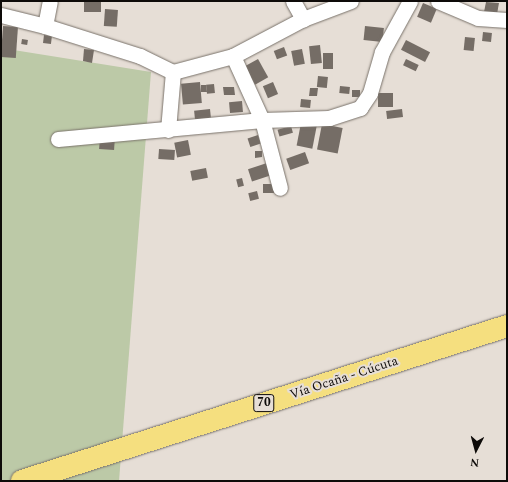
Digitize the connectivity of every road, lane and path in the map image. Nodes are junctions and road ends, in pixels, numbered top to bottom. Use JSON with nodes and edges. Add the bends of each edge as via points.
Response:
{"nodes":[{"id":1,"x":50,"y":1,"type":"edge"},
{"id":2,"x":293,"y":1,"type":"edge"},
{"id":3,"x":351,"y":1,"type":"edge"},
{"id":4,"x":410,"y":1,"type":"edge"},
{"id":5,"x":438,"y":1,"type":"edge"},
{"id":6,"x":1,"y":14,"type":"edge"},
{"id":7,"x":303,"y":19,"type":"junction"},
{"id":8,"x":507,"y":20,"type":"edge"},
{"id":9,"x":45,"y":26,"type":"junction"},
{"id":10,"x":233,"y":56,"type":"junction"},
{"id":11,"x":173,"y":72,"type":"junction"},
{"id":12,"x":262,"y":120,"type":"junction"},
{"id":13,"x":168,"y":130,"type":"junction"},
{"id":14,"x":58,"y":139,"type":"dead end"},
{"id":15,"x":280,"y":188,"type":"dead end"},
{"id":16,"x":507,"y":326,"type":"edge"},
{"id":17,"x":22,"y":481,"type":"edge"}],
"edges":[{"from":1,"to":9,"type":"street"},
{"from":2,"to":7,"type":"street"},
{"from":3,"to":7,"type":"street"},
{"from":4,"to":12,"type":"street","via":[[382,52],[370,93],[360,108],[329,118]]},
{"from":5,"to":8,"type":"street","via":[[478,18]]},
{"from":6,"to":9,"type":"street"},
{"from":7,"to":10,"type":"street"},
{"from":9,"to":11,"type":"street","via":[[140,56]]},
{"from":10,"to":11,"type":"street"},
{"from":10,"to":12,"type":"street"},
{"from":11,"to":13,"type":"street"},
{"from":12,"to":13,"type":"street"},
{"from":12,"to":15,"type":"street"},
{"from":13,"to":14,"type":"street"},
{"from":16,"to":17,"type":"main road","name":"Vía Ocaña - Cúcuta","number":"70"}]}
